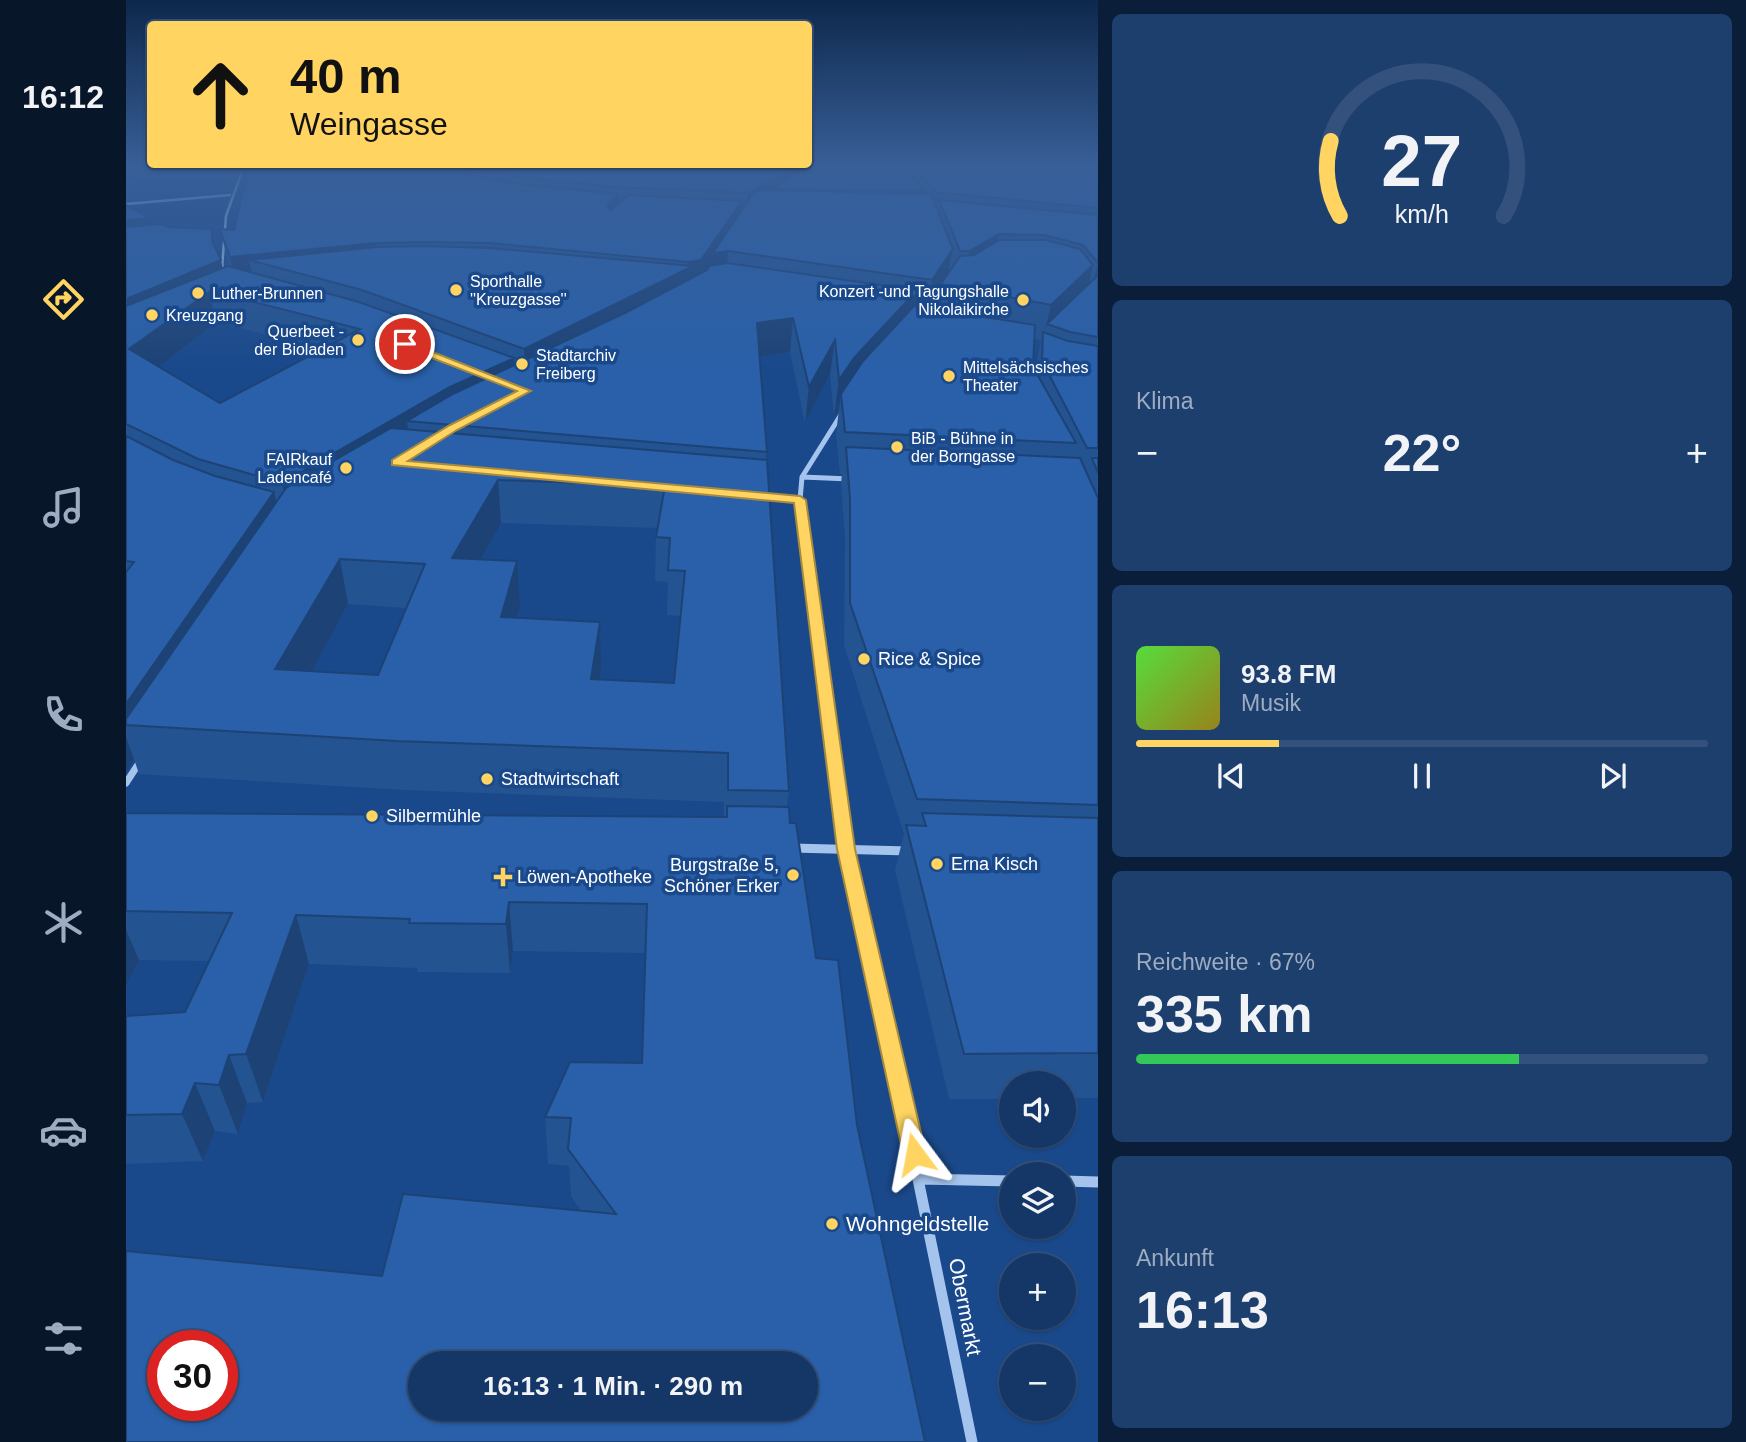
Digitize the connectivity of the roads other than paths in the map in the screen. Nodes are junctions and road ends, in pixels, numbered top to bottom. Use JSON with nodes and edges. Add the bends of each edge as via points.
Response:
{"nodes":[{"id":1,"x":222,"y":233,"type":"edge"},
{"id":2,"x":223,"y":277,"type":"edge"},
{"id":3,"x":844,"y":410,"type":"edge"},
{"id":4,"x":802,"y":477,"type":"junction"},
{"id":5,"x":856,"y":479,"type":"edge"},
{"id":6,"x":760,"y":496,"type":"edge"},
{"id":7,"x":800,"y":500,"type":"junction"},
{"id":8,"x":144,"y":755,"type":"edge"},
{"id":9,"x":126,"y":783,"type":"edge"},
{"id":10,"x":776,"y":848,"type":"edge"},
{"id":11,"x":846,"y":849,"type":"junction"},
{"id":12,"x":925,"y":851,"type":"edge"},
{"id":13,"x":920,"y":1180,"type":"junction"},
{"id":14,"x":999,"y":1181,"type":"edge"},
{"id":15,"x":1076,"y":1181,"type":"edge"},
{"id":16,"x":1098,"y":1182,"type":"edge"},
{"id":17,"x":972,"y":1442,"type":"edge"}],
"edges":[{"from":1,"to":2,"type":"street"},
{"from":3,"to":4,"type":"street"},
{"from":4,"to":5,"type":"street"},
{"from":4,"to":7,"type":"street","name":"Obermarkt"},
{"from":6,"to":7,"type":"street"},
{"from":7,"to":11,"type":"street","name":"Obermarkt"},
{"from":8,"to":9,"type":"street"},
{"from":10,"to":11,"type":"street"},
{"from":11,"to":12,"type":"street"},
{"from":11,"to":13,"type":"street","name":"Obermarkt"},
{"from":13,"to":14,"type":"street"},
{"from":13,"to":17,"type":"street","name":"Obermarkt"},
{"from":15,"to":16,"type":"street"}]}
